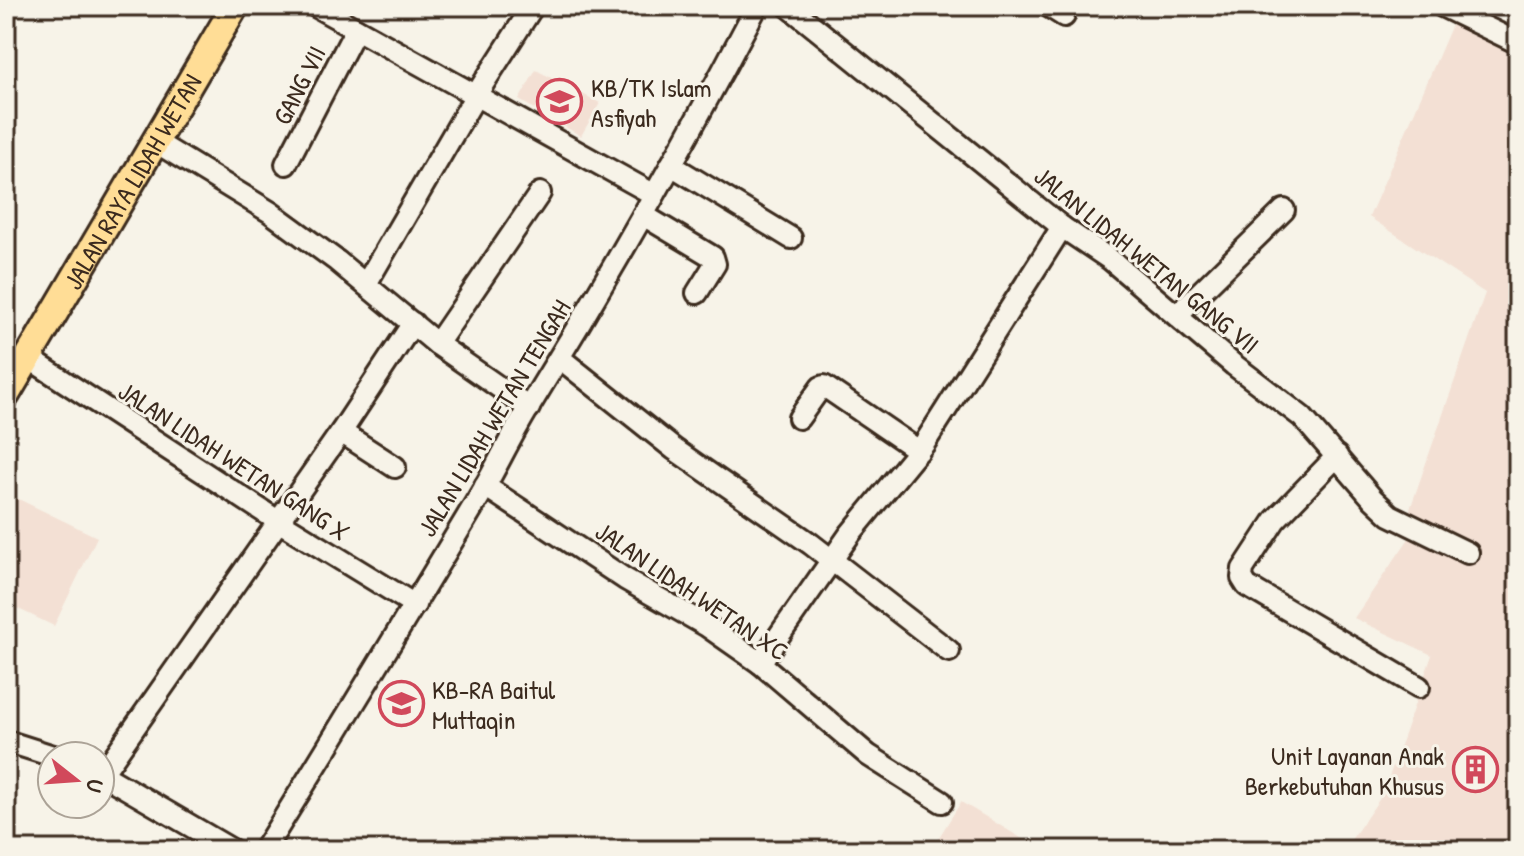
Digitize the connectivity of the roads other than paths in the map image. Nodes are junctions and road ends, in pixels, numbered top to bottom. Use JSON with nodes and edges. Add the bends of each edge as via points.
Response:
{"nodes":[{"id":1,"x":235,"y":6,"type":"edge"},
{"id":2,"x":315,"y":6,"type":"edge"},
{"id":3,"x":533,"y":6,"type":"edge"},
{"id":4,"x":757,"y":6,"type":"edge"},
{"id":5,"x":788,"y":6,"type":"edge"},
{"id":6,"x":1442,"y":6,"type":"edge"},
{"id":7,"x":356,"y":29,"type":"junction"},
{"id":8,"x":1518,"y":43,"type":"edge"},
{"id":9,"x":476,"y":95,"type":"junction"},
{"id":10,"x":154,"y":141,"type":"junction"},
{"id":11,"x":286,"y":164,"type":"dead end"},
{"id":12,"x":671,"y":165,"type":"junction"},
{"id":13,"x":540,"y":193,"type":"dead end"},
{"id":14,"x":653,"y":194,"type":"junction"},
{"id":15,"x":1284,"y":210,"type":"dead end"},
{"id":16,"x":643,"y":215,"type":"junction"},
{"id":17,"x":1062,"y":227,"type":"junction"},
{"id":18,"x":791,"y":238,"type":"dead end"},
{"id":19,"x":366,"y":284,"type":"junction"},
{"id":20,"x":697,"y":293,"type":"dead end"},
{"id":21,"x":1177,"y":315,"type":"junction"},
{"id":22,"x":413,"y":323,"type":"junction"},
{"id":23,"x":437,"y":344,"type":"junction"},
{"id":24,"x":561,"y":359,"type":"junction"},
{"id":25,"x":17,"y":362,"type":"edge"},
{"id":26,"x":6,"y":395,"type":"edge"},
{"id":27,"x":529,"y":408,"type":"junction"},
{"id":28,"x":799,"y":418,"type":"dead end"},
{"id":29,"x":341,"y":432,"type":"junction"},
{"id":30,"x":919,"y":451,"type":"junction"},
{"id":31,"x":1337,"y":456,"type":"junction"},
{"id":32,"x":395,"y":467,"type":"dead end"},
{"id":33,"x":485,"y":486,"type":"junction"},
{"id":34,"x":278,"y":521,"type":"junction"},
{"id":35,"x":1468,"y":553,"type":"dead end"},
{"id":36,"x":832,"y":561,"type":"junction"},
{"id":37,"x":415,"y":605,"type":"junction"},
{"id":38,"x":949,"y":651,"type":"dead end"},
{"id":39,"x":760,"y":663,"type":"junction"},
{"id":40,"x":1419,"y":687,"type":"dead end"},
{"id":41,"x":6,"y":741,"type":"edge"},
{"id":42,"x":36,"y":751,"type":"edge"},
{"id":43,"x":116,"y":753,"type":"edge"},
{"id":44,"x":116,"y":783,"type":"edge"},
{"id":45,"x":942,"y":802,"type":"dead end"},
{"id":46,"x":232,"y":850,"type":"edge"},
{"id":47,"x":264,"y":850,"type":"edge"}],
"edges":[{"from":1,"to":10,"type":"main road","name":"JALAN RAYA LIDAH WETAN"},
{"from":2,"to":7,"type":"street"},
{"from":3,"to":9,"type":"street"},
{"from":4,"to":12,"type":"street","name":"JALAN LIDAH WETAN TENGAH"},
{"from":5,"to":17,"type":"street","name":"JALAN LIDAH WETAN GANG VII"},
{"from":6,"to":8,"type":"street"},
{"from":7,"to":9,"type":"street"},
{"from":7,"to":11,"type":"street","name":"GANG VII"},
{"from":9,"to":14,"type":"street"},
{"from":9,"to":19,"type":"street"},
{"from":10,"to":19,"type":"street","via":[[270,212]]},
{"from":10,"to":25,"type":"main road","name":"JALAN RAYA LIDAH WETAN"},
{"from":12,"to":14,"type":"street","name":"JALAN LIDAH WETAN TENGAH"},
{"from":12,"to":18,"type":"street"},
{"from":13,"to":23,"type":"street"},
{"from":14,"to":16,"type":"street","name":"JALAN LIDAH WETAN TENGAH"},
{"from":15,"to":21,"type":"street"},
{"from":16,"to":20,"type":"street","via":[[713,257],[715,264]]},
{"from":16,"to":24,"type":"street","name":"JALAN LIDAH WETAN TENGAH"},
{"from":17,"to":21,"type":"street","name":"JALAN LIDAH WETAN GANG VII"},
{"from":17,"to":30,"type":"street"},
{"from":19,"to":22,"type":"street"},
{"from":21,"to":31,"type":"street","name":"JALAN LIDAH WETAN GANG VII","via":[[1302,417]]},
{"from":22,"to":23,"type":"street"},
{"from":22,"to":29,"type":"street"},
{"from":23,"to":27,"type":"street"},
{"from":24,"to":27,"type":"street","name":"JALAN LIDAH WETAN TENGAH"},
{"from":24,"to":36,"type":"street","via":[[674,449]]},
{"from":25,"to":26,"type":"main road","name":"JALAN RAYA LIDAH WETAN"},
{"from":25,"to":34,"type":"street","name":"JALAN LIDAH WETAN GANG X"},
{"from":27,"to":33,"type":"street","name":"JALAN LIDAH WETAN TENGAH"},
{"from":28,"to":30,"type":"street","via":[[824,386]]},
{"from":29,"to":32,"type":"street"},
{"from":29,"to":34,"type":"street"},
{"from":30,"to":36,"type":"street"},
{"from":31,"to":35,"type":"street","name":"JALAN LIDAH WETAN GANG VII","via":[[1390,515]]},
{"from":31,"to":40,"type":"street","via":[[1275,520],[1242,578],[1247,586]]},
{"from":33,"to":37,"type":"street","name":"JALAN LIDAH WETAN TENGAH"},
{"from":33,"to":39,"type":"street","name":"JALAN LIDAH WETAN XC"},
{"from":34,"to":37,"type":"street","name":"JALAN LIDAH WETAN GANG X"},
{"from":34,"to":43,"type":"street"},
{"from":36,"to":38,"type":"street"},
{"from":36,"to":39,"type":"street"},
{"from":37,"to":47,"type":"street","name":"JALAN LIDAH WETAN TENGAH"},
{"from":39,"to":45,"type":"street","name":"JALAN LIDAH WETAN XC","via":[[868,755]]},
{"from":41,"to":42,"type":"street"},
{"from":44,"to":46,"type":"street"}]}
